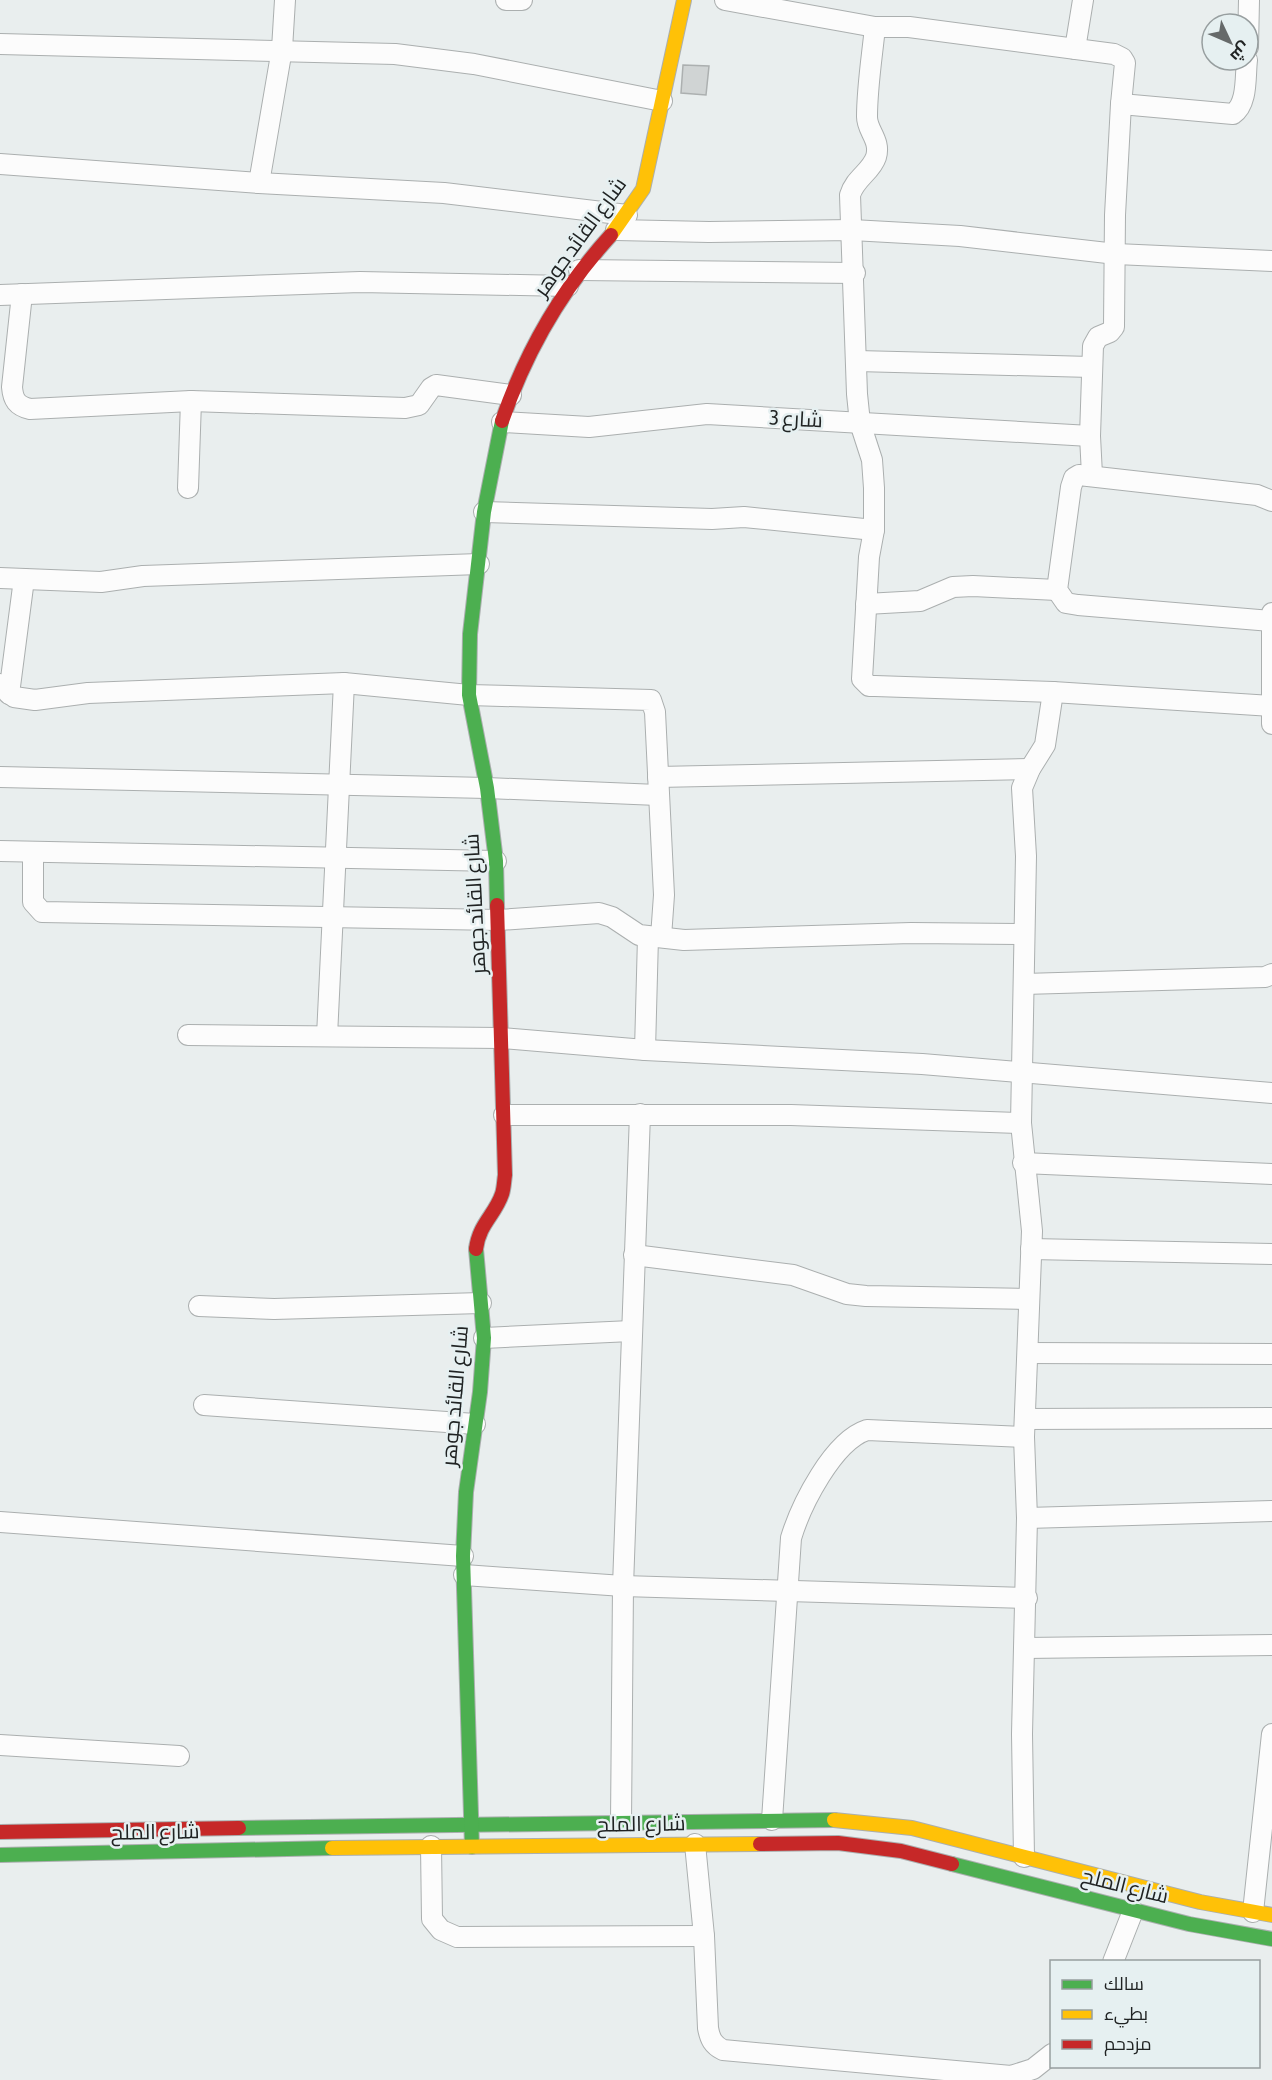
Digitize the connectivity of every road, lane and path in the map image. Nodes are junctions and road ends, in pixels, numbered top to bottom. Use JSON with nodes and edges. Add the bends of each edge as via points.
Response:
{"nodes":[{"id":1,"x":285,"y":0,"type":"edge"},
{"id":2,"x":506,"y":0,"type":"edge"},
{"id":3,"x":522,"y":0,"type":"edge"},
{"id":4,"x":684,"y":0,"type":"edge"},
{"id":5,"x":725,"y":0,"type":"edge"},
{"id":6,"x":1083,"y":0,"type":"edge"},
{"id":7,"x":834,"y":9,"type":"edge"},
{"id":8,"x":875,"y":27,"type":"junction"},
{"id":9,"x":0,"y":44,"type":"edge"},
{"id":10,"x":282,"y":49,"type":"junction"},
{"id":11,"x":1075,"y":49,"type":"junction"},
{"id":12,"x":1246,"y":72,"type":"edge"},
{"id":13,"x":662,"y":101,"type":"junction"},
{"id":14,"x":1121,"y":104,"type":"junction"},
{"id":15,"x":0,"y":164,"type":"edge"},
{"id":16,"x":259,"y":183,"type":"junction"},
{"id":17,"x":621,"y":222,"type":"junction"},
{"id":18,"x":852,"y":230,"type":"junction"},
{"id":19,"x":1116,"y":254,"type":"junction"},
{"id":20,"x":1272,"y":261,"type":"edge"},
{"id":21,"x":855,"y":273,"type":"junction"},
{"id":22,"x":574,"y":278,"type":"junction"},
{"id":23,"x":22,"y":294,"type":"junction"},
{"id":24,"x":0,"y":295,"type":"edge"},
{"id":25,"x":856,"y":361,"type":"junction"},
{"id":26,"x":1091,"y":367,"type":"junction"},
{"id":27,"x":511,"y":395,"type":"junction"},
{"id":28,"x":190,"y":401,"type":"junction"},
{"id":29,"x":502,"y":422,"type":"junction"},
{"id":30,"x":860,"y":423,"type":"junction"},
{"id":31,"x":1090,"y":436,"type":"junction"},
{"id":32,"x":1092,"y":476,"type":"junction"},
{"id":33,"x":188,"y":489,"type":"dead end"},
{"id":34,"x":1272,"y":501,"type":"edge"},
{"id":35,"x":484,"y":512,"type":"junction"},
{"id":36,"x":874,"y":530,"type":"junction"},
{"id":37,"x":479,"y":564,"type":"junction"},
{"id":38,"x":0,"y":578,"type":"edge"},
{"id":39,"x":24,"y":579,"type":"junction"},
{"id":40,"x":1057,"y":591,"type":"junction"},
{"id":41,"x":866,"y":604,"type":"junction"},
{"id":42,"x":1272,"y":613,"type":"edge"},
{"id":43,"x":1271,"y":621,"type":"edge"},
{"id":44,"x":344,"y":683,"type":"junction"},
{"id":45,"x":5,"y":689,"type":"edge"},
{"id":46,"x":1053,"y":692,"type":"junction"},
{"id":47,"x":469,"y":695,"type":"junction"},
{"id":48,"x":1272,"y":712,"type":"edge"},
{"id":49,"x":1030,"y":769,"type":"junction"},
{"id":50,"x":0,"y":777,"type":"edge"},
{"id":51,"x":341,"y":785,"type":"junction"},
{"id":52,"x":658,"y":786,"type":"junction"},
{"id":53,"x":488,"y":788,"type":"junction"},
{"id":54,"x":0,"y":851,"type":"edge"},
{"id":55,"x":33,"y":854,"type":"junction"},
{"id":56,"x":338,"y":857,"type":"junction"},
{"id":57,"x":496,"y":861,"type":"junction"},
{"id":58,"x":334,"y":917,"type":"junction"},
{"id":59,"x":499,"y":920,"type":"junction"},
{"id":60,"x":1024,"y":934,"type":"junction"},
{"id":61,"x":655,"y":937,"type":"junction"},
{"id":62,"x":1272,"y":974,"type":"edge"},
{"id":63,"x":1024,"y":984,"type":"junction"},
{"id":64,"x":189,"y":1035,"type":"dead end"},
{"id":65,"x":327,"y":1036,"type":"junction"},
{"id":66,"x":502,"y":1038,"type":"junction"},
{"id":67,"x":645,"y":1050,"type":"junction"},
{"id":68,"x":1023,"y":1071,"type":"junction"},
{"id":69,"x":1272,"y":1093,"type":"edge"},
{"id":70,"x":640,"y":1114,"type":"junction"},
{"id":71,"x":504,"y":1115,"type":"junction"},
{"id":72,"x":1021,"y":1124,"type":"junction"},
{"id":73,"x":1023,"y":1163,"type":"junction"},
{"id":74,"x":1272,"y":1174,"type":"edge"},
{"id":75,"x":1031,"y":1249,"type":"junction"},
{"id":76,"x":634,"y":1254,"type":"junction"},
{"id":77,"x":1272,"y":1254,"type":"edge"},
{"id":78,"x":1028,"y":1299,"type":"junction"},
{"id":79,"x":482,"y":1303,"type":"junction"},
{"id":80,"x":199,"y":1306,"type":"dead end"},
{"id":81,"x":631,"y":1331,"type":"junction"},
{"id":82,"x":484,"y":1338,"type":"junction"},
{"id":83,"x":1028,"y":1353,"type":"junction"},
{"id":84,"x":1272,"y":1354,"type":"edge"},
{"id":85,"x":204,"y":1405,"type":"dead end"},
{"id":86,"x":1272,"y":1418,"type":"edge"},
{"id":87,"x":475,"y":1424,"type":"junction"},
{"id":88,"x":1024,"y":1428,"type":"junction"},
{"id":89,"x":1272,"y":1512,"type":"edge"},
{"id":90,"x":1027,"y":1518,"type":"junction"},
{"id":91,"x":0,"y":1522,"type":"edge"},
{"id":92,"x":463,"y":1565,"type":"junction"},
{"id":93,"x":623,"y":1586,"type":"junction"},
{"id":94,"x":787,"y":1591,"type":"junction"},
{"id":95,"x":1027,"y":1598,"type":"junction"},
{"id":96,"x":1272,"y":1645,"type":"edge"},
{"id":97,"x":1025,"y":1648,"type":"junction"},
{"id":98,"x":1272,"y":1734,"type":"edge"},
{"id":99,"x":0,"y":1745,"type":"edge"},
{"id":100,"x":178,"y":1756,"type":"dead end"},
{"id":101,"x":772,"y":1820,"type":"junction"},
{"id":102,"x":621,"y":1823,"type":"junction"},
{"id":103,"x":473,"y":1824,"type":"junction"},
{"id":104,"x":0,"y":1832,"type":"edge"},
{"id":105,"x":695,"y":1844,"type":"junction"},
{"id":106,"x":431,"y":1846,"type":"junction"},
{"id":107,"x":472,"y":1847,"type":"junction"},
{"id":108,"x":0,"y":1855,"type":"edge"},
{"id":109,"x":1024,"y":1857,"type":"junction"},
{"id":110,"x":1133,"y":1911,"type":"junction"},
{"id":111,"x":1262,"y":1914,"type":"edge"},
{"id":112,"x":704,"y":1936,"type":"junction"},
{"id":113,"x":1272,"y":1939,"type":"edge"},
{"id":114,"x":1114,"y":1960,"type":"edge"},
{"id":115,"x":1050,"y":2056,"type":"edge"}],
"edges":[{"from":1,"to":10,"type":"street"},
{"from":2,"to":3,"type":"street"},
{"from":4,"to":13,"type":"street","name":"شارع القائد جوهر"},
{"from":5,"to":7,"type":"street"},
{"from":6,"to":11,"type":"street"},
{"from":7,"to":8,"type":"street"},
{"from":8,"to":11,"type":"street","via":[[909,27]]},
{"from":8,"to":18,"type":"street","via":[[867,120],[878,146],[869,169],[852,187]]},
{"from":9,"to":10,"type":"street"},
{"from":10,"to":13,"type":"street","via":[[395,54],[474,64]]},
{"from":10,"to":16,"type":"street"},
{"from":11,"to":14,"type":"street","via":[[1122,58],[1125,68]]},
{"from":12,"to":14,"type":"street","via":[[1244,93],[1233,114]]},
{"from":13,"to":17,"type":"street","name":"شارع القائد جوهر","via":[[643,189]]},
{"from":14,"to":19,"type":"street"},
{"from":15,"to":16,"type":"street"},
{"from":16,"to":17,"type":"street","via":[[444,193]]},
{"from":17,"to":18,"type":"street","via":[[709,232]]},
{"from":17,"to":22,"type":"street","name":"شارع القائد جوهر"},
{"from":18,"to":19,"type":"street","via":[[960,236]]},
{"from":18,"to":21,"type":"street"},
{"from":19,"to":20,"type":"street"},
{"from":19,"to":26,"type":"street","via":[[1114,327],[1095,340]]},
{"from":21,"to":22,"type":"street"},
{"from":21,"to":25,"type":"street"},
{"from":22,"to":23,"type":"street"},
{"from":22,"to":27,"type":"street","name":"شارع القائد جوهر","via":[[541,331]]},
{"from":23,"to":24,"type":"street"},
{"from":23,"to":28,"type":"street","via":[[12,387],[18,405],[30,409]]},
{"from":25,"to":26,"type":"street"},
{"from":25,"to":30,"type":"street"},
{"from":26,"to":31,"type":"street"},
{"from":27,"to":28,"type":"street","via":[[436,385],[419,405],[405,408]]},
{"from":27,"to":29,"type":"street","name":"شارع القائد جوهر"},
{"from":28,"to":33,"type":"street"},
{"from":29,"to":30,"type":"street","name":"شارع 3","via":[[589,427],[707,414]]},
{"from":29,"to":35,"type":"street","name":"شارع القائد جوهر"},
{"from":30,"to":31,"type":"street","name":"شارع 3"},
{"from":30,"to":36,"type":"street","via":[[872,460]]},
{"from":31,"to":32,"type":"street"},
{"from":32,"to":34,"type":"street","via":[[1257,495]]},
{"from":32,"to":40,"type":"street","via":[[1079,475],[1072,482]]},
{"from":35,"to":36,"type":"street","via":[[712,519],[744,516]]},
{"from":35,"to":37,"type":"street","name":"شارع القائد جوهر"},
{"from":36,"to":41,"type":"street"},
{"from":37,"to":39,"type":"street","via":[[150,576],[101,582]]},
{"from":37,"to":47,"type":"street","name":"شارع القائد جوهر","via":[[470,634]]},
{"from":38,"to":39,"type":"street"},
{"from":39,"to":45,"type":"street"},
{"from":40,"to":41,"type":"street","via":[[953,587],[920,602]]},
{"from":40,"to":43,"type":"street","via":[[1066,603],[1078,605]]},
{"from":41,"to":46,"type":"street","via":[[861,674],[869,686]]},
{"from":42,"to":43,"type":"street"},
{"from":43,"to":48,"type":"street"},
{"from":44,"to":45,"type":"street","via":[[88,693],[35,700],[21,699]]},
{"from":44,"to":47,"type":"street"},
{"from":44,"to":51,"type":"street"},
{"from":46,"to":48,"type":"street"},
{"from":46,"to":49,"type":"street","via":[[1045,745]]},
{"from":47,"to":52,"type":"street","via":[[651,700],[655,712]]},
{"from":47,"to":53,"type":"street","name":"شارع القائد جوهر"},
{"from":49,"to":52,"type":"street"},
{"from":49,"to":60,"type":"street","via":[[1022,788],[1026,856]]},
{"from":50,"to":51,"type":"street"},
{"from":51,"to":53,"type":"street"},
{"from":51,"to":56,"type":"street"},
{"from":52,"to":53,"type":"street"},
{"from":52,"to":61,"type":"street","via":[[664,895]]},
{"from":53,"to":57,"type":"street","name":"شارع القائد جوهر"},
{"from":54,"to":55,"type":"street"},
{"from":55,"to":56,"type":"street"},
{"from":55,"to":58,"type":"street","via":[[33,902],[42,912]]},
{"from":56,"to":57,"type":"street"},
{"from":56,"to":58,"type":"street"},
{"from":57,"to":59,"type":"street","name":"شارع القائد جوهر"},
{"from":58,"to":59,"type":"street"},
{"from":58,"to":65,"type":"street"},
{"from":59,"to":61,"type":"street","via":[[600,914],[612,917],[639,935]]},
{"from":59,"to":66,"type":"street","name":"شارع القائد جوهر"},
{"from":60,"to":61,"type":"street","via":[[684,940]]},
{"from":60,"to":63,"type":"street"},
{"from":61,"to":67,"type":"street"},
{"from":62,"to":63,"type":"street"},
{"from":63,"to":68,"type":"street"},
{"from":64,"to":65,"type":"street"},
{"from":65,"to":66,"type":"street"},
{"from":66,"to":67,"type":"street"},
{"from":66,"to":71,"type":"street","name":"شارع القائد جوهر"},
{"from":67,"to":68,"type":"street"},
{"from":68,"to":69,"type":"street"},
{"from":68,"to":72,"type":"street"},
{"from":70,"to":71,"type":"street"},
{"from":70,"to":72,"type":"street"},
{"from":70,"to":76,"type":"street"},
{"from":71,"to":79,"type":"street","name":"شارع القائد جوهر","via":[[505,1186],[478,1236],[476,1252]]},
{"from":72,"to":73,"type":"street"},
{"from":73,"to":74,"type":"street"},
{"from":73,"to":75,"type":"street","via":[[1030,1199]]},
{"from":75,"to":77,"type":"street"},
{"from":75,"to":78,"type":"street"},
{"from":76,"to":78,"type":"street","via":[[793,1275],[847,1294]]},
{"from":76,"to":81,"type":"street"},
{"from":78,"to":83,"type":"street"},
{"from":79,"to":80,"type":"street","via":[[274,1309]]},
{"from":79,"to":82,"type":"street","name":"شارع القائد جوهر"},
{"from":81,"to":82,"type":"street"},
{"from":81,"to":93,"type":"street"},
{"from":82,"to":87,"type":"street","name":"شارع القائد جوهر"},
{"from":83,"to":84,"type":"street"},
{"from":83,"to":88,"type":"street"},
{"from":85,"to":87,"type":"street"},
{"from":86,"to":88,"type":"street"},
{"from":87,"to":92,"type":"street","name":"شارع القائد جوهر","via":[[466,1492]]},
{"from":88,"to":90,"type":"street"},
{"from":88,"to":94,"type":"street","via":[[875,1429],[848,1439],[805,1499],[791,1538]]},
{"from":89,"to":90,"type":"street"},
{"from":90,"to":95,"type":"street"},
{"from":91,"to":92,"type":"street"},
{"from":92,"to":93,"type":"street"},
{"from":92,"to":103,"type":"street","name":"شارع القائد جوهر"},
{"from":93,"to":94,"type":"street"},
{"from":93,"to":102,"type":"street"},
{"from":94,"to":95,"type":"street"},
{"from":94,"to":101,"type":"street"},
{"from":95,"to":97,"type":"street"},
{"from":96,"to":97,"type":"street"},
{"from":97,"to":109,"type":"street"},
{"from":98,"to":111,"type":"street"},
{"from":99,"to":100,"type":"street"},
{"from":101,"to":102,"type":"street","name":"شارع الملح"},
{"from":101,"to":109,"type":"street","name":"شارع الملح","via":[[882,1823]]},
{"from":102,"to":103,"type":"street","name":"شارع الملح"},
{"from":103,"to":104,"type":"street","name":"شارع الملح"},
{"from":103,"to":107,"type":"street","name":"شارع القائد جوهر"},
{"from":105,"to":107,"type":"street","name":"شارع الملح"},
{"from":105,"to":110,"type":"street","name":"شارع الملح","via":[[872,1845]]},
{"from":105,"to":112,"type":"street"},
{"from":106,"to":107,"type":"street","name":"شارع الملح"},
{"from":106,"to":108,"type":"street","name":"شارع الملح"},
{"from":106,"to":112,"type":"street","via":[[432,1919],[448,1935]]},
{"from":109,"to":111,"type":"street","name":"شارع الملح"},
{"from":110,"to":113,"type":"street","name":"شارع الملح"},
{"from":110,"to":114,"type":"street"},
{"from":112,"to":115,"type":"street","via":[[708,2028],[713,2043],[723,2050],[1011,2076],[1033,2069]]}]}
